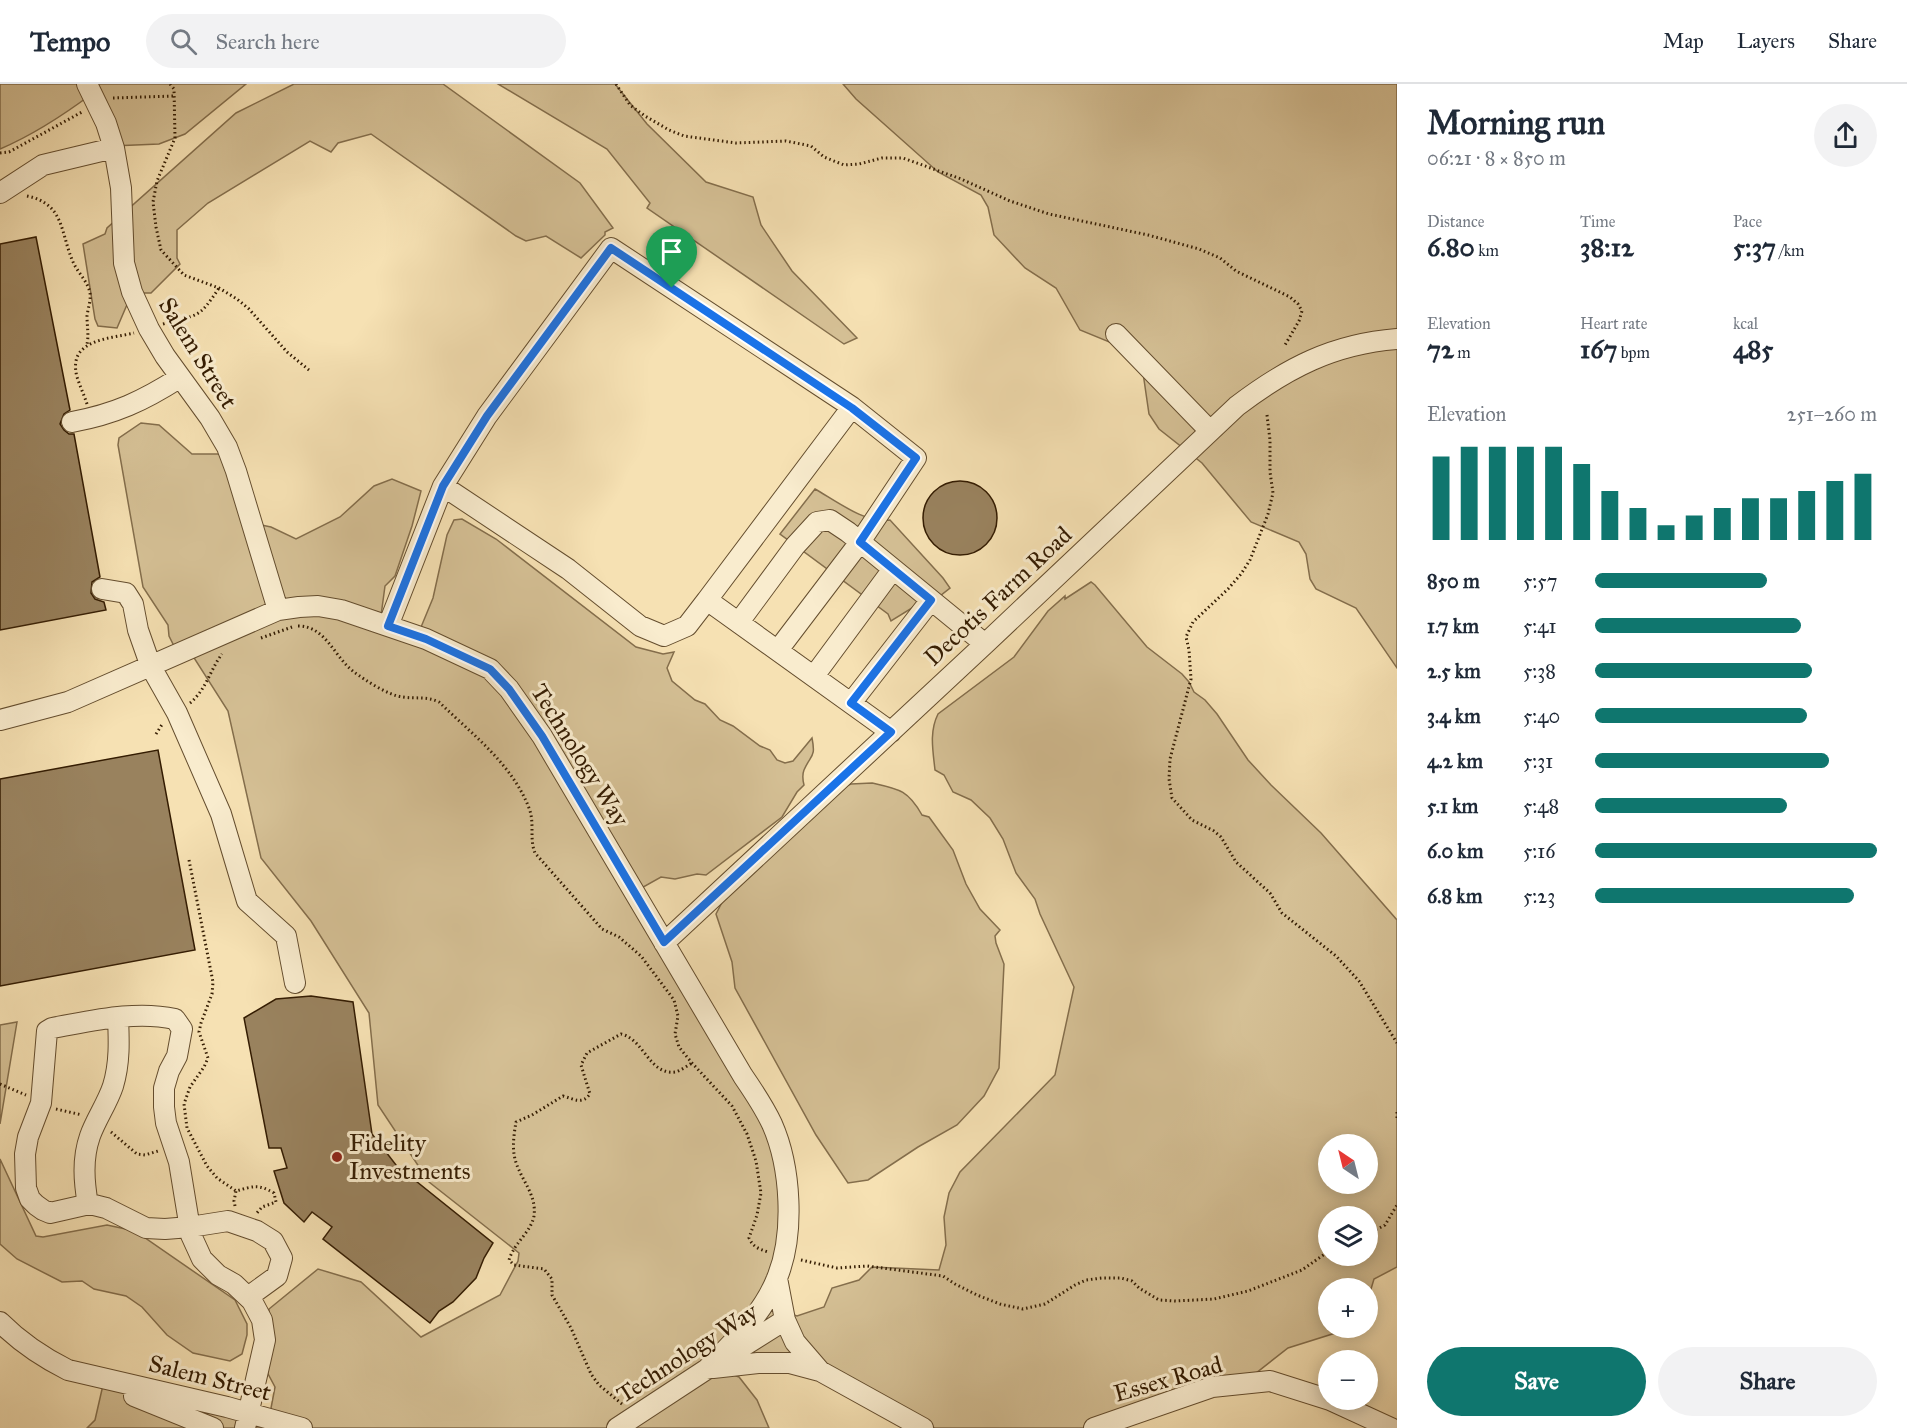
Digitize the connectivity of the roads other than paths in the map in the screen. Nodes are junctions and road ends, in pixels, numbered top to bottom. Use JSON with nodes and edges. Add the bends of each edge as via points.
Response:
{"nodes":[{"id":1,"x":87,"y":84,"type":"edge"},
{"id":2,"x":114,"y":148,"type":"junction"},
{"id":3,"x":0,"y":193,"type":"edge"},
{"id":4,"x":1116,"y":334,"type":"dead end"},
{"id":5,"x":1397,"y":339,"type":"edge"},
{"id":6,"x":179,"y":378,"type":"junction"},
{"id":7,"x":852,"y":408,"type":"junction"},
{"id":8,"x":72,"y":423,"type":"dead end"},
{"id":9,"x":1210,"y":431,"type":"junction"},
{"id":10,"x":443,"y":486,"type":"junction"},
{"id":11,"x":860,"y":542,"type":"junction"},
{"id":12,"x":893,"y":569,"type":"junction"},
{"id":13,"x":102,"y":589,"type":"dead end"},
{"id":14,"x":707,"y":600,"type":"junction"},
{"id":15,"x":931,"y":600,"type":"junction"},
{"id":16,"x":278,"y":610,"type":"junction"},
{"id":17,"x":738,"y":622,"type":"junction"},
{"id":18,"x":388,"y":626,"type":"junction"},
{"id":19,"x":985,"y":644,"type":"junction"},
{"id":20,"x":778,"y":650,"type":"junction"},
{"id":21,"x":151,"y":666,"type":"junction"},
{"id":22,"x":814,"y":676,"type":"junction"},
{"id":23,"x":851,"y":703,"type":"junction"},
{"id":24,"x":0,"y":720,"type":"edge"},
{"id":25,"x":891,"y":732,"type":"junction"},
{"id":26,"x":664,"y":942,"type":"junction"},
{"id":27,"x":295,"y":983,"type":"dead end"},
{"id":28,"x":118,"y":1017,"type":"junction"},
{"id":29,"x":88,"y":1205,"type":"junction"},
{"id":30,"x":190,"y":1227,"type":"junction"},
{"id":31,"x":777,"y":1278,"type":"junction"},
{"id":32,"x":248,"y":1297,"type":"junction"},
{"id":33,"x":785,"y":1320,"type":"junction"},
{"id":34,"x":0,"y":1322,"type":"edge"},
{"id":35,"x":707,"y":1368,"type":"junction"},
{"id":36,"x":820,"y":1371,"type":"junction"},
{"id":37,"x":105,"y":1380,"type":"junction"},
{"id":38,"x":247,"y":1420,"type":"edge"},
{"id":39,"x":213,"y":1428,"type":"edge"},
{"id":40,"x":302,"y":1428,"type":"edge"},
{"id":41,"x":617,"y":1428,"type":"edge"},
{"id":42,"x":923,"y":1428,"type":"edge"},
{"id":43,"x":1094,"y":1428,"type":"edge"},
{"id":44,"x":1391,"y":1428,"type":"edge"}],
"edges":[{"from":1,"to":2,"type":"street","name":"Salem Street"},
{"from":2,"to":3,"type":"street","via":[[43,165]]},
{"from":2,"to":6,"type":"street","name":"Salem Street","via":[[121,188],[124,262],[132,292]]},
{"from":4,"to":9,"type":"street"},
{"from":5,"to":9,"type":"street","name":"Decotis Farm Road","via":[[1333,350],[1301,364],[1265,385]]},
{"from":6,"to":8,"type":"street","via":[[133,405]]},
{"from":6,"to":16,"type":"street","name":"Salem Street","via":[[227,447]]},
{"from":7,"to":10,"type":"street","via":[[611,248],[487,416]]},
{"from":7,"to":11,"type":"street","via":[[916,458]]},
{"from":7,"to":14,"type":"street"},
{"from":9,"to":19,"type":"street","name":"Decotis Farm Road"},
{"from":10,"to":14,"type":"street","via":[[568,569],[640,626],[664,636],[687,626]]},
{"from":10,"to":18,"type":"street"},
{"from":11,"to":12,"type":"street"},
{"from":11,"to":17,"type":"street","via":[[830,520],[817,522]]},
{"from":11,"to":20,"type":"street"},
{"from":12,"to":15,"type":"street"},
{"from":12,"to":22,"type":"street"},
{"from":13,"to":21,"type":"street","via":[[126,593],[133,604]]},
{"from":14,"to":17,"type":"street"},
{"from":15,"to":19,"type":"street"},
{"from":15,"to":23,"type":"street"},
{"from":16,"to":18,"type":"street","name":"Technology Way","via":[[318,606]]},
{"from":16,"to":21,"type":"street","name":"Technology Way"},
{"from":17,"to":20,"type":"street"},
{"from":18,"to":26,"type":"street","name":"Technology Way","via":[[490,669],[509,689],[542,736]]},
{"from":19,"to":25,"type":"street","name":"Decotis Farm Road"},
{"from":20,"to":22,"type":"street"},
{"from":21,"to":24,"type":"street","name":"Technology Way","via":[[68,702]]},
{"from":21,"to":27,"type":"street","via":[[177,713],[221,814],[247,901],[286,936]]},
{"from":22,"to":23,"type":"street"},
{"from":23,"to":25,"type":"street"},
{"from":25,"to":26,"type":"street","name":"Decotis Farm Road"},
{"from":26,"to":31,"type":"street","name":"Technology Way","via":[[773,1126],[788,1206],[788,1230]]},
{"from":28,"to":29,"type":"street","via":[[119,1061],[85,1156]]},
{"from":28,"to":29,"type":"street","via":[[47,1031],[41,1103],[25,1154],[26,1188],[30,1199],[43,1210],[50,1213]]},
{"from":28,"to":30,"type":"street","via":[[167,1017],[175,1019],[182,1029],[177,1056],[169,1071],[164,1107],[179,1162]]},
{"from":29,"to":30,"type":"street","via":[[106,1208],[146,1228]]},
{"from":30,"to":32,"type":"street","via":[[202,1259]]},
{"from":30,"to":32,"type":"street","via":[[228,1221],[273,1241],[282,1258],[277,1276]]},
{"from":31,"to":33,"type":"street"},
{"from":31,"to":35,"type":"street","via":[[751,1321]]},
{"from":32,"to":38,"type":"street","via":[[262,1320],[265,1340]]},
{"from":33,"to":35,"type":"street","name":"Technology Way"},
{"from":33,"to":36,"type":"street","via":[[795,1342]]},
{"from":34,"to":37,"type":"street","name":"Salem Street","via":[[46,1359]]},
{"from":35,"to":36,"type":"street","via":[[790,1363]]},
{"from":35,"to":41,"type":"street","name":"Technology Way"},
{"from":36,"to":42,"type":"street"},
{"from":37,"to":38,"type":"street","name":"Salem Street"},
{"from":37,"to":39,"type":"street","name":"Salem Street"},
{"from":38,"to":40,"type":"street","name":"Salem Street"},
{"from":43,"to":44,"type":"street","name":"Essex Road","via":[[1212,1387],[1270,1381],[1330,1400]]}]}
